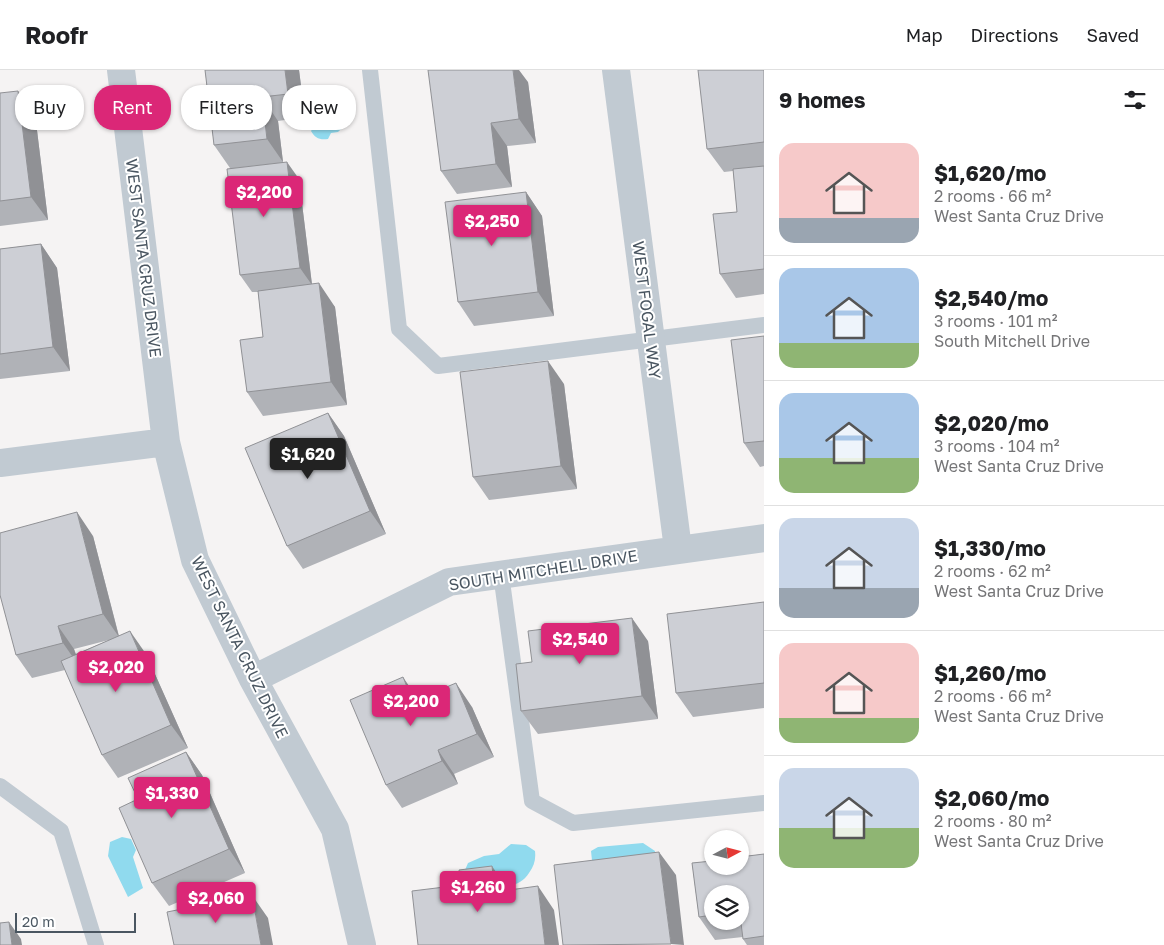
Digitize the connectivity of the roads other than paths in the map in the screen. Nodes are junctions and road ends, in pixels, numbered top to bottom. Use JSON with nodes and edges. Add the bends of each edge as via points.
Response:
{"nodes":[{"id":1,"x":121,"y":70,"type":"edge"},
{"id":2,"x":370,"y":70,"type":"edge"},
{"id":3,"x":616,"y":70,"type":"edge"},
{"id":4,"x":764,"y":325,"type":"edge"},
{"id":5,"x":650,"y":340,"type":"junction"},
{"id":6,"x":166,"y":442,"type":"junction"},
{"id":7,"x":0,"y":463,"type":"edge"},
{"id":8,"x":764,"y":538,"type":"edge"},
{"id":9,"x":678,"y":549,"type":"junction"},
{"id":10,"x":501,"y":574,"type":"junction"},
{"id":11,"x":253,"y":679,"type":"junction"},
{"id":12,"x":0,"y":786,"type":"edge"},
{"id":13,"x":764,"y":803,"type":"edge"},
{"id":14,"x":96,"y":945,"type":"edge"},
{"id":15,"x":362,"y":945,"type":"edge"}],
"edges":[{"from":1,"to":6,"type":"street","name":"WEST SANTA CRUZ DRIVE"},
{"from":2,"to":5,"type":"lane","via":[[399,329],[438,366]]},
{"from":3,"to":5,"type":"street","name":"WEST FOGAL WAY"},
{"from":4,"to":5,"type":"lane"},
{"from":5,"to":9,"type":"street","name":"WEST FOGAL WAY"},
{"from":6,"to":7,"type":"street"},
{"from":6,"to":11,"type":"street","name":"WEST SANTA CRUZ DRIVE","via":[[195,560]]},
{"from":8,"to":9,"type":"street","name":"SOUTH MITCHELL DRIVE"},
{"from":9,"to":10,"type":"street","name":"SOUTH MITCHELL DRIVE"},
{"from":10,"to":11,"type":"street","name":"SOUTH MITCHELL DRIVE","via":[[449,582]]},
{"from":10,"to":13,"type":"lane","via":[[532,801],[573,823]]},
{"from":11,"to":15,"type":"street","name":"WEST SANTA CRUZ DRIVE","via":[[335,829]]},
{"from":12,"to":14,"type":"lane","via":[[61,831]]}]}
